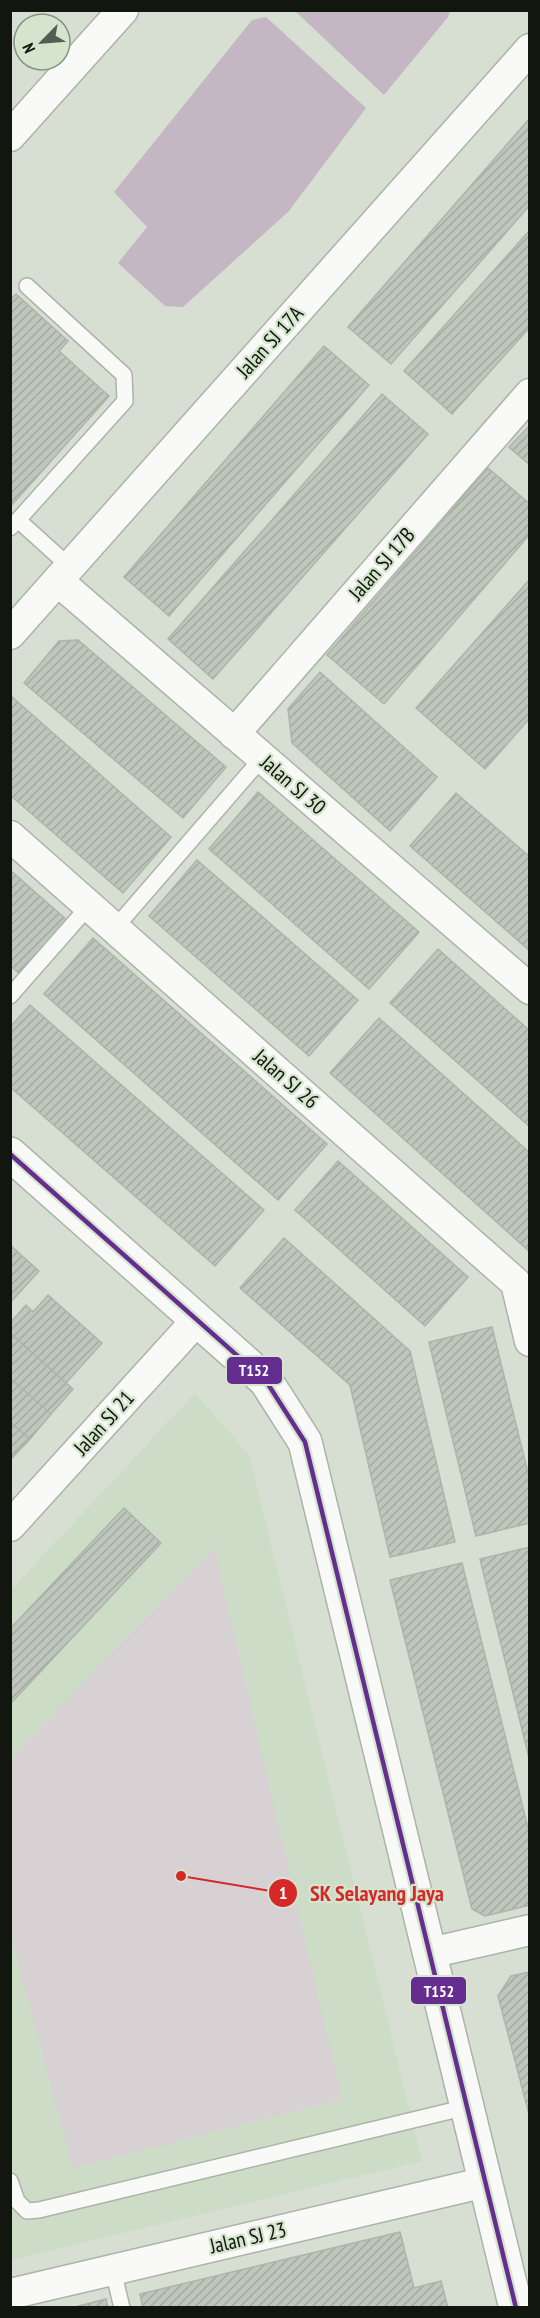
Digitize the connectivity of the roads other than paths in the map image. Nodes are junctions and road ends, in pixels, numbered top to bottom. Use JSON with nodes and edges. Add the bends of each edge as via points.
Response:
{"nodes":[{"id":1,"x":123,"y":10,"type":"edge"},
{"id":2,"x":530,"y":49,"type":"edge"},
{"id":3,"x":10,"y":136,"type":"edge"},
{"id":4,"x":27,"y":286,"type":"dead end"},
{"id":5,"x":530,"y":394,"type":"edge"},
{"id":6,"x":14,"y":524,"type":"edge"},
{"id":7,"x":64,"y":574,"type":"junction"},
{"id":8,"x":10,"y":634,"type":"edge"},
{"id":9,"x":234,"y":734,"type":"junction"},
{"id":10,"x":262,"y":758,"type":"junction"},
{"id":11,"x":10,"y":836,"type":"edge"},
{"id":12,"x":89,"y":906,"type":"junction"},
{"id":13,"x":115,"y":928,"type":"junction"},
{"id":14,"x":530,"y":989,"type":"edge"},
{"id":15,"x":10,"y":996,"type":"edge"},
{"id":16,"x":10,"y":1154,"type":"edge"},
{"id":17,"x":197,"y":1320,"type":"junction"},
{"id":18,"x":530,"y":1341,"type":"edge"},
{"id":19,"x":10,"y":1526,"type":"edge"},
{"id":20,"x":530,"y":1930,"type":"edge"},
{"id":21,"x":430,"y":1953,"type":"junction"},
{"id":22,"x":467,"y":2107,"type":"junction"},
{"id":23,"x":10,"y":2181,"type":"edge"},
{"id":24,"x":486,"y":2182,"type":"junction"},
{"id":25,"x":113,"y":2270,"type":"junction"},
{"id":26,"x":10,"y":2294,"type":"edge"},
{"id":27,"x":122,"y":2307,"type":"edge"},
{"id":28,"x":516,"y":2307,"type":"edge"}],
"edges":[{"from":1,"to":3,"type":"street"},
{"from":2,"to":7,"type":"street","name":"Jalan SJ 17A"},
{"from":4,"to":6,"type":"lane","via":[[124,375],[126,385],[125,401]]},
{"from":5,"to":9,"type":"street","name":"Jalan SJ 17B"},
{"from":6,"to":7,"type":"lane"},
{"from":7,"to":8,"type":"street","name":"Jalan SJ 17A"},
{"from":7,"to":9,"type":"street","name":"Jalan SJ 30"},
{"from":9,"to":10,"type":"street","name":"Jalan SJ 30"},
{"from":10,"to":13,"type":"lane"},
{"from":10,"to":14,"type":"street","name":"Jalan SJ 30"},
{"from":11,"to":12,"type":"street","name":"Jalan SJ 26"},
{"from":12,"to":13,"type":"street","name":"Jalan SJ 26"},
{"from":12,"to":15,"type":"lane"},
{"from":13,"to":18,"type":"street","name":"Jalan SJ 26","via":[[516,1283]]},
{"from":16,"to":17,"type":"street"},
{"from":17,"to":19,"type":"street","name":"Jalan SJ 21"},
{"from":17,"to":21,"type":"street","via":[[266,1381],[305,1442]]},
{"from":20,"to":21,"type":"street"},
{"from":21,"to":22,"type":"street"},
{"from":22,"to":23,"type":"lane","via":[[39,2210],[27,2211],[17,2200]]},
{"from":22,"to":24,"type":"street"},
{"from":24,"to":25,"type":"street","name":"Jalan SJ 23"},
{"from":24,"to":28,"type":"street"},
{"from":25,"to":26,"type":"street","name":"Jalan SJ 23"},
{"from":25,"to":27,"type":"lane"}]}
